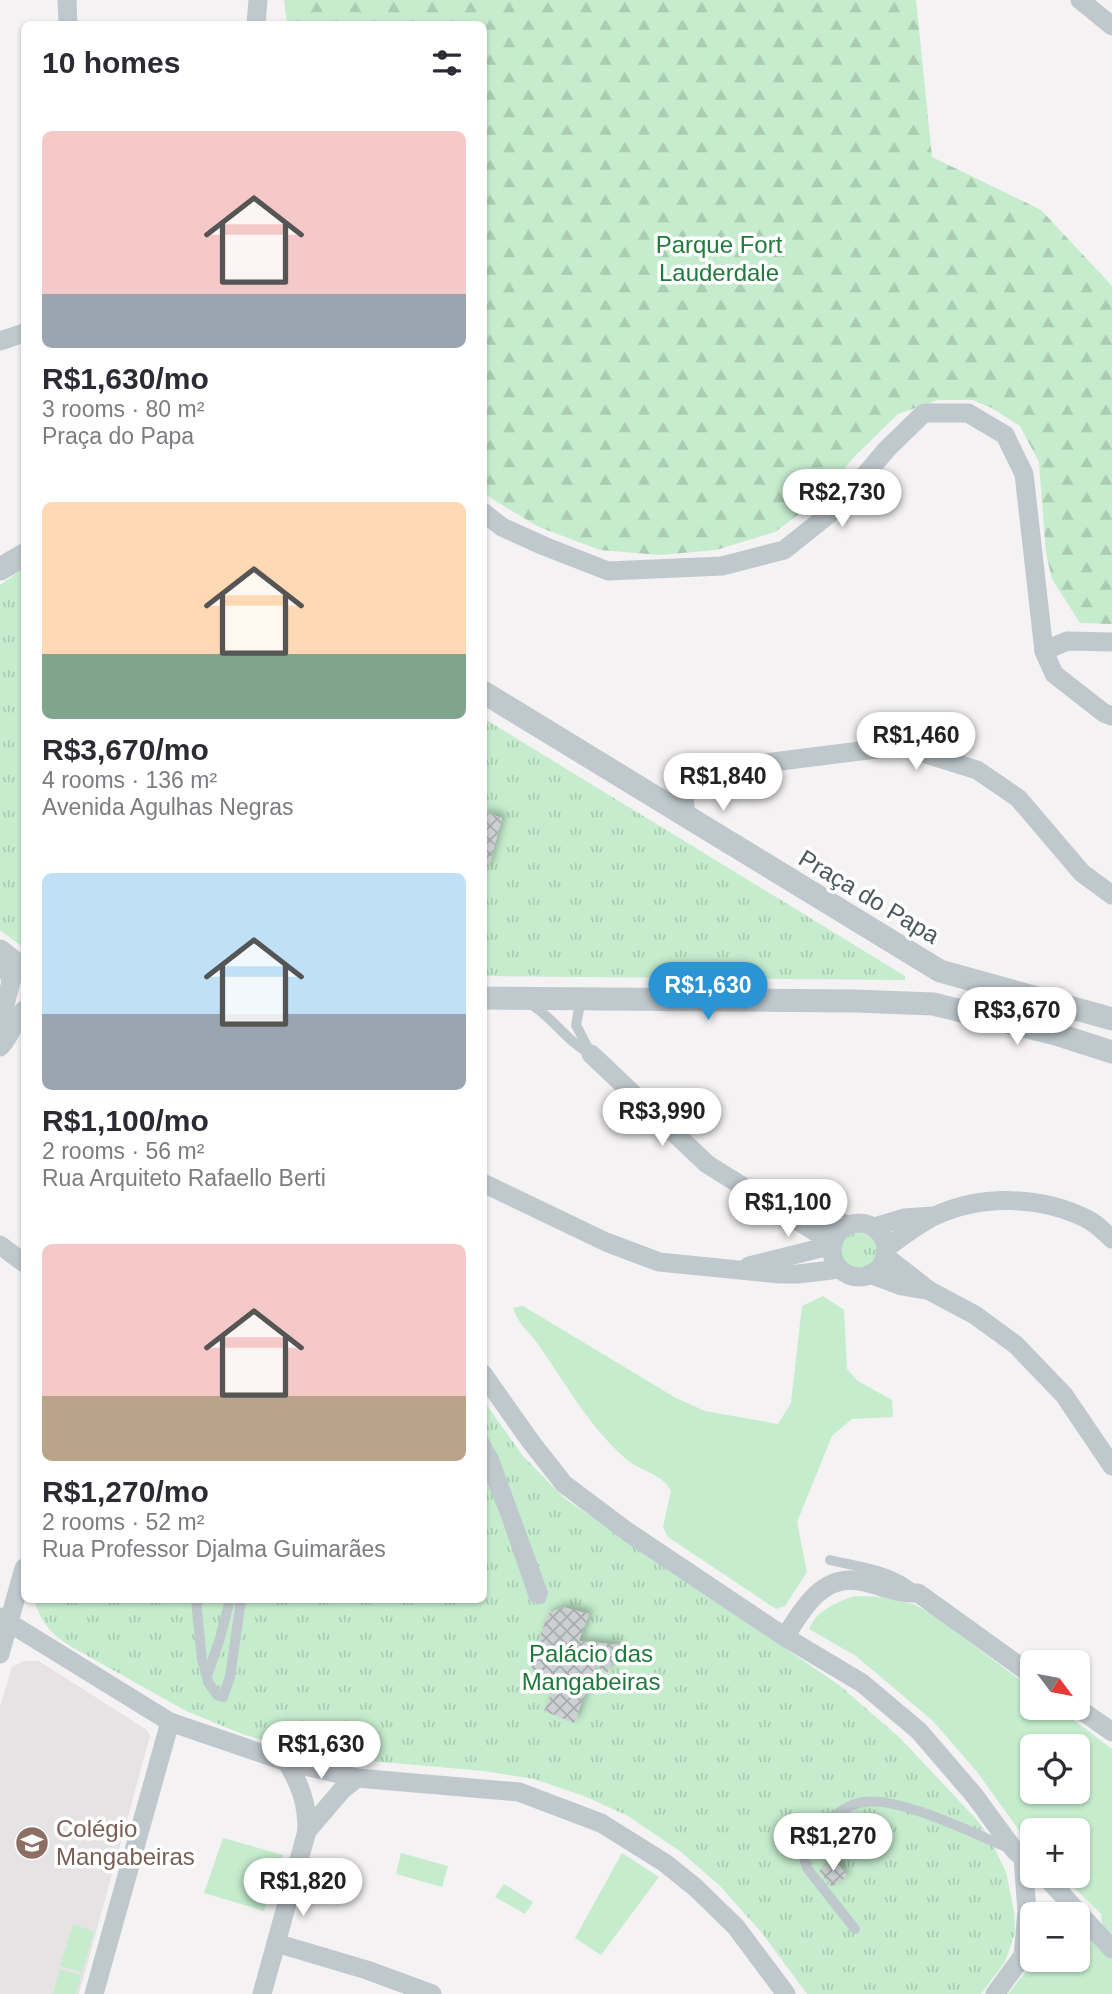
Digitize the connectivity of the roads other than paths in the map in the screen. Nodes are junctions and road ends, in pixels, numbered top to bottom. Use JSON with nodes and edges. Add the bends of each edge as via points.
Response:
{"nodes":[{"id":1,"x":67,"y":0,"type":"edge"},
{"id":2,"x":1080,"y":0,"type":"edge"},
{"id":3,"x":68,"y":21,"type":"edge"},
{"id":4,"x":1112,"y":26,"type":"edge"},
{"id":5,"x":21,"y":334,"type":"edge"},
{"id":6,"x":0,"y":341,"type":"edge"},
{"id":7,"x":487,"y":515,"type":"edge"},
{"id":8,"x":21,"y":557,"type":"edge"},
{"id":9,"x":0,"y":569,"type":"edge"},
{"id":10,"x":1112,"y":642,"type":"edge"},
{"id":11,"x":1044,"y":651,"type":"junction"},
{"id":12,"x":487,"y":694,"type":"edge"},
{"id":13,"x":1112,"y":716,"type":"edge"},
{"id":14,"x":686,"y":816,"type":"junction"},
{"id":15,"x":1112,"y":895,"type":"edge"},
{"id":16,"x":2,"y":953,"type":"edge"},
{"id":17,"x":21,"y":968,"type":"edge"},
{"id":18,"x":940,"y":971,"type":"junction"},
{"id":19,"x":487,"y":998,"type":"edge"},
{"id":20,"x":520,"y":998,"type":"junction"},
{"id":21,"x":581,"y":999,"type":"junction"},
{"id":22,"x":933,"y":1004,"type":"junction"},
{"id":23,"x":21,"y":1013,"type":"edge"},
{"id":24,"x":1112,"y":1019,"type":"edge"},
{"id":25,"x":0,"y":1023,"type":"edge"},
{"id":26,"x":0,"y":1047,"type":"edge"},
{"id":27,"x":1112,"y":1052,"type":"edge"},
{"id":28,"x":591,"y":1054,"type":"junction"},
{"id":29,"x":487,"y":1185,"type":"edge"},
{"id":30,"x":765,"y":1201,"type":"junction"},
{"id":31,"x":935,"y":1216,"type":"junction"},
{"id":32,"x":848,"y":1225,"type":"junction"},
{"id":33,"x":874,"y":1227,"type":"junction"},
{"id":34,"x":1112,"y":1239,"type":"edge"},
{"id":35,"x":833,"y":1244,"type":"junction"},
{"id":36,"x":0,"y":1245,"type":"edge"},
{"id":37,"x":885,"y":1252,"type":"junction"},
{"id":38,"x":21,"y":1261,"type":"edge"},
{"id":39,"x":840,"y":1269,"type":"junction"},
{"id":40,"x":734,"y":1270,"type":"junction"},
{"id":41,"x":870,"y":1274,"type":"junction"},
{"id":42,"x":930,"y":1291,"type":"junction"},
{"id":43,"x":487,"y":1380,"type":"edge"},
{"id":44,"x":487,"y":1447,"type":"edge"},
{"id":45,"x":1112,"y":1466,"type":"edge"},
{"id":46,"x":487,"y":1468,"type":"edge"},
{"id":47,"x":830,"y":1560,"type":"dead end"},
{"id":48,"x":21,"y":1576,"type":"edge"},
{"id":49,"x":918,"y":1593,"type":"junction"},
{"id":50,"x":197,"y":1603,"type":"edge"},
{"id":51,"x":229,"y":1603,"type":"edge"},
{"id":52,"x":241,"y":1603,"type":"edge"},
{"id":53,"x":5,"y":1620,"type":"edge"},
{"id":54,"x":785,"y":1637,"type":"junction"},
{"id":55,"x":0,"y":1654,"type":"edge"},
{"id":56,"x":1020,"y":1666,"type":"edge"},
{"id":57,"x":207,"y":1676,"type":"junction"},
{"id":58,"x":1090,"y":1716,"type":"edge"},
{"id":59,"x":170,"y":1722,"type":"junction"},
{"id":60,"x":1112,"y":1732,"type":"edge"},
{"id":61,"x":287,"y":1762,"type":"junction"},
{"id":62,"x":357,"y":1778,"type":"junction"},
{"id":63,"x":307,"y":1831,"type":"junction"},
{"id":64,"x":1020,"y":1854,"type":"edge"},
{"id":65,"x":1020,"y":1857,"type":"edge"},
{"id":66,"x":1055,"y":1888,"type":"edge"},
{"id":67,"x":1066,"y":1902,"type":"edge"},
{"id":68,"x":1090,"y":1928,"type":"edge"},
{"id":69,"x":855,"y":1929,"type":"dead end"},
{"id":70,"x":275,"y":1943,"type":"junction"},
{"id":71,"x":1112,"y":1949,"type":"edge"},
{"id":72,"x":1020,"y":1963,"type":"edge"},
{"id":73,"x":94,"y":1994,"type":"edge"},
{"id":74,"x":262,"y":1994,"type":"edge"},
{"id":75,"x":432,"y":1994,"type":"edge"},
{"id":76,"x":786,"y":1994,"type":"edge"},
{"id":77,"x":995,"y":1994,"type":"edge"}],
"edges":[{"from":1,"to":3,"type":"street"},
{"from":2,"to":4,"type":"street"},
{"from":5,"to":6,"type":"street"},
{"from":7,"to":11,"type":"street","via":[[502,527],[608,571],[722,566],[784,550],[838,506],[924,413],[968,413],[1005,435],[1024,474]]},
{"from":8,"to":9,"type":"street"},
{"from":10,"to":11,"type":"street","via":[[1067,641]]},
{"from":11,"to":13,"type":"street","via":[[1054,674]]},
{"from":12,"to":14,"type":"street","name":"Praça do Papa"},
{"from":14,"to":15,"type":"street","via":[[684,789],[689,778],[701,771],[900,746],[977,770],[1018,798],[1082,873]]},
{"from":14,"to":18,"type":"street","name":"Praça do Papa"},
{"from":16,"to":17,"type":"street"},
{"from":16,"to":25,"type":"street","via":[[11,982]]},
{"from":18,"to":22,"type":"street"},
{"from":18,"to":24,"type":"street","name":"Praça do Papa"},
{"from":19,"to":20,"type":"street"},
{"from":20,"to":21,"type":"street"},
{"from":20,"to":28,"type":"lane"},
{"from":21,"to":22,"type":"street"},
{"from":21,"to":28,"type":"lane","via":[[576,1025]]},
{"from":22,"to":27,"type":"street"},
{"from":23,"to":26,"type":"street"},
{"from":28,"to":30,"type":"street","via":[[707,1164]]},
{"from":29,"to":40,"type":"street","via":[[593,1237],[659,1262]]},
{"from":30,"to":32,"type":"street"},
{"from":30,"to":35,"type":"street"},
{"from":31,"to":33,"type":"street","via":[[904,1217]]},
{"from":31,"to":34,"type":"street","via":[[995,1201],[1035,1201],[1088,1219]]},
{"from":31,"to":37,"type":"street"},
{"from":32,"to":33,"type":"street"},
{"from":32,"to":35,"type":"street"},
{"from":33,"to":37,"type":"street"},
{"from":35,"to":39,"type":"street","via":[[832,1254]]},
{"from":35,"to":40,"type":"street"},
{"from":36,"to":38,"type":"street"},
{"from":37,"to":41,"type":"street","via":[[882,1263]]},
{"from":37,"to":42,"type":"street"},
{"from":39,"to":40,"type":"street","via":[[798,1274]]},
{"from":39,"to":41,"type":"street","via":[[854,1276]]},
{"from":41,"to":42,"type":"street"},
{"from":42,"to":45,"type":"street","via":[[975,1315],[1016,1345],[1064,1395]]},
{"from":43,"to":54,"type":"street","via":[[564,1485]]},
{"from":44,"to":46,"type":"lane","via":[[543,1592],[541,1600],[534,1597]]},
{"from":47,"to":49,"type":"lane","via":[[882,1572],[905,1581]]},
{"from":48,"to":53,"type":"street"},
{"from":49,"to":54,"type":"street","via":[[901,1594],[857,1580],[838,1583],[822,1589],[806,1604]]},
{"from":49,"to":56,"type":"street"},
{"from":50,"to":57,"type":"lane"},
{"from":51,"to":57,"type":"lane"},
{"from":52,"to":57,"type":"lane","via":[[223,1697],[216,1695]]},
{"from":53,"to":55,"type":"street"},
{"from":53,"to":59,"type":"street"},
{"from":54,"to":64,"type":"street","via":[[862,1684],[919,1731]]},
{"from":58,"to":60,"type":"street"},
{"from":59,"to":61,"type":"street"},
{"from":59,"to":73,"type":"street"},
{"from":61,"to":62,"type":"street"},
{"from":61,"to":63,"type":"street","via":[[302,1789]]},
{"from":62,"to":63,"type":"street"},
{"from":62,"to":76,"type":"street","via":[[519,1792],[601,1823],[696,1888],[736,1927]]},
{"from":63,"to":70,"type":"street"},
{"from":65,"to":69,"type":"lane","via":[[939,1818],[895,1806],[867,1801],[843,1810],[804,1845],[804,1860]]},
{"from":66,"to":67,"type":"street"},
{"from":68,"to":71,"type":"street"},
{"from":70,"to":74,"type":"street"},
{"from":70,"to":75,"type":"street"},
{"from":72,"to":77,"type":"street"}]}
